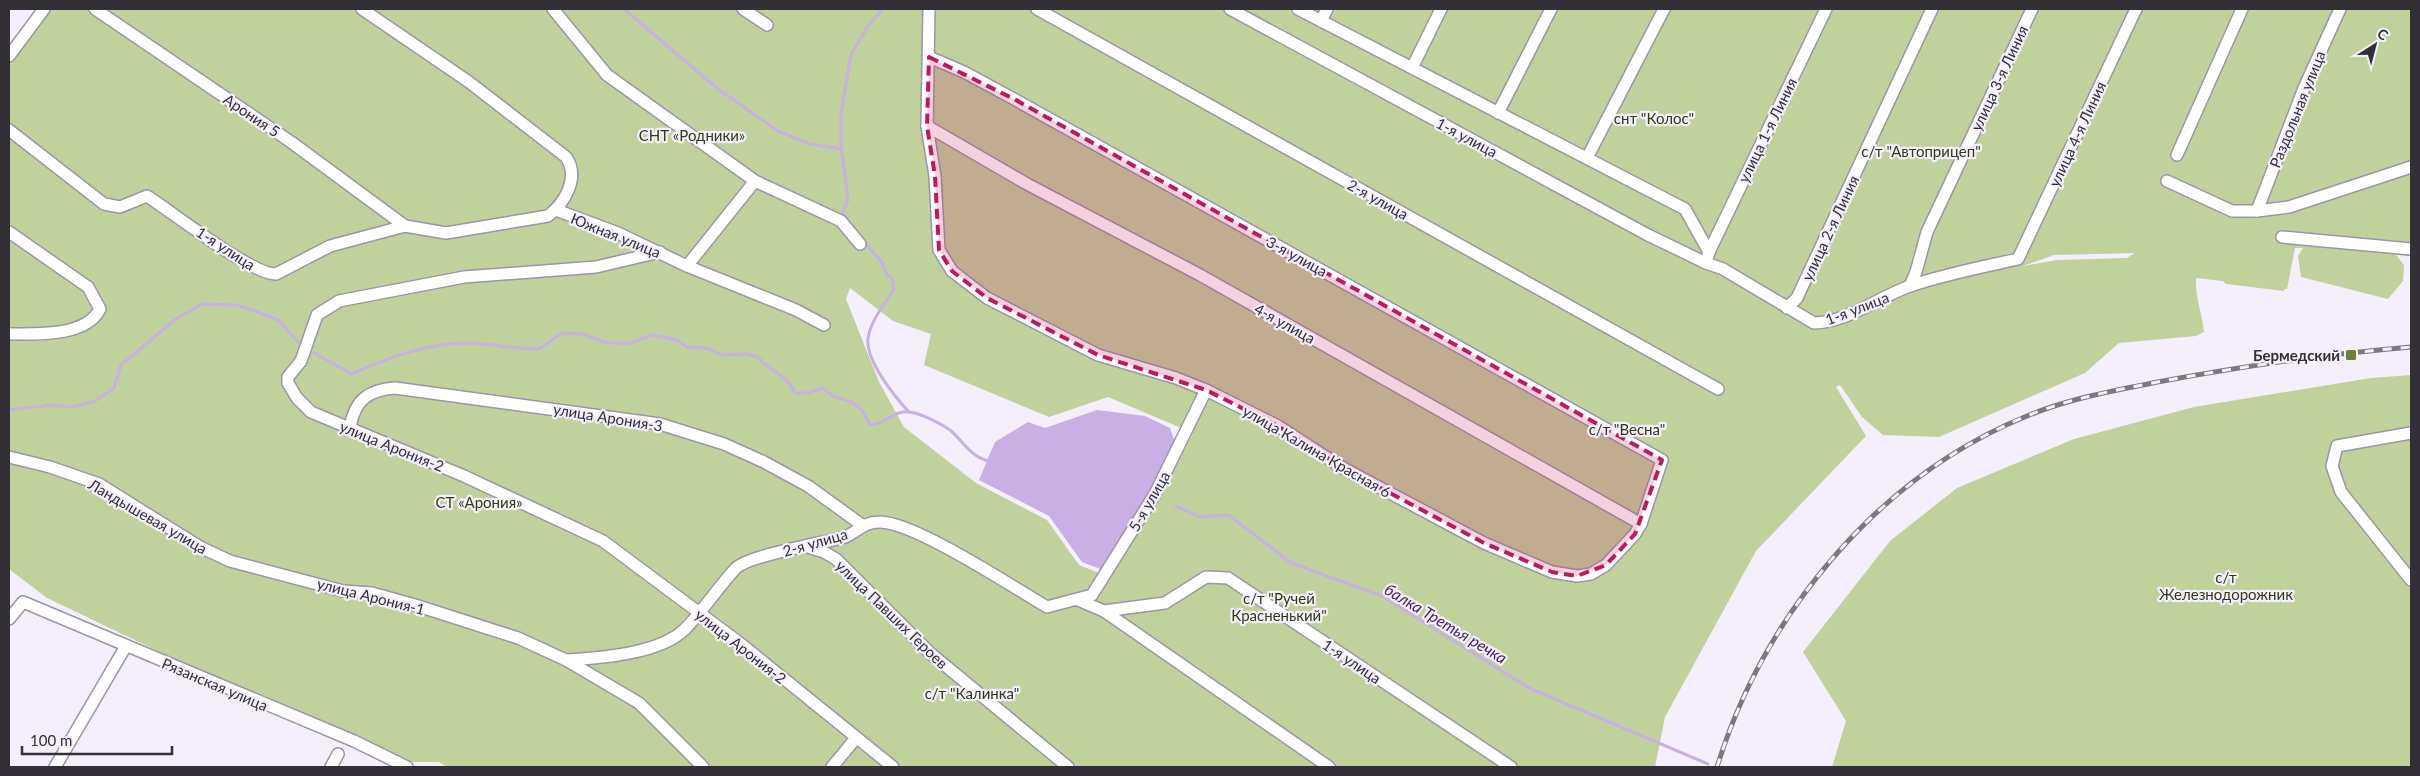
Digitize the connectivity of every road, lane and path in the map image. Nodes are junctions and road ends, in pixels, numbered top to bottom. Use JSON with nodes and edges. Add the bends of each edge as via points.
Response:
{"nodes":[{"id":1,"x":44,"y":9,"type":"edge"},
{"id":2,"x":95,"y":9,"type":"edge"},
{"id":3,"x":362,"y":9,"type":"edge"},
{"id":4,"x":554,"y":9,"type":"edge"},
{"id":5,"x":743,"y":9,"type":"edge"},
{"id":6,"x":928,"y":9,"type":"edge"},
{"id":7,"x":1037,"y":9,"type":"edge"},
{"id":8,"x":1230,"y":9,"type":"edge"},
{"id":9,"x":1298,"y":9,"type":"edge"},
{"id":10,"x":1327,"y":9,"type":"edge"},
{"id":11,"x":1441,"y":9,"type":"edge"},
{"id":12,"x":1551,"y":9,"type":"edge"},
{"id":13,"x":1664,"y":9,"type":"edge"},
{"id":14,"x":1826,"y":9,"type":"edge"},
{"id":15,"x":1932,"y":9,"type":"edge"},
{"id":16,"x":2032,"y":9,"type":"edge"},
{"id":17,"x":2136,"y":9,"type":"edge"},
{"id":18,"x":2242,"y":9,"type":"edge"},
{"id":19,"x":2340,"y":9,"type":"edge"},
{"id":20,"x":762,"y":18,"type":"edge"},
{"id":21,"x":1321,"y":21,"type":"junction"},
{"id":22,"x":9,"y":56,"type":"edge"},
{"id":23,"x":929,"y":57,"type":"junction"},
{"id":24,"x":1412,"y":68,"type":"junction"},
{"id":25,"x":1498,"y":113,"type":"junction"},
{"id":26,"x":927,"y":126,"type":"junction"},
{"id":27,"x":9,"y":130,"type":"edge"},
{"id":28,"x":2177,"y":154,"type":"dead end"},
{"id":29,"x":1587,"y":158,"type":"junction"},
{"id":30,"x":2411,"y":168,"type":"edge"},
{"id":31,"x":756,"y":181,"type":"junction"},
{"id":32,"x":2167,"y":181,"type":"dead end"},
{"id":33,"x":2257,"y":211,"type":"junction"},
{"id":34,"x":556,"y":214,"type":"junction"},
{"id":35,"x":405,"y":226,"type":"junction"},
{"id":36,"x":9,"y":232,"type":"edge"},
{"id":37,"x":2282,"y":237,"type":"dead end"},
{"id":38,"x":860,"y":244,"type":"dead end"},
{"id":39,"x":2411,"y":249,"type":"edge"},
{"id":40,"x":660,"y":252,"type":"junction"},
{"id":41,"x":1708,"y":257,"type":"junction"},
{"id":42,"x":2018,"y":259,"type":"joint"},
{"id":43,"x":687,"y":266,"type":"junction"},
{"id":44,"x":1910,"y":286,"type":"junction"},
{"id":45,"x":1787,"y":308,"type":"junction"},
{"id":46,"x":824,"y":325,"type":"dead end"},
{"id":47,"x":9,"y":334,"type":"edge"},
{"id":48,"x":1718,"y":389,"type":"dead end"},
{"id":49,"x":1206,"y":390,"type":"junction"},
{"id":50,"x":350,"y":427,"type":"junction"},
{"id":51,"x":2411,"y":433,"type":"edge"},
{"id":52,"x":9,"y":457,"type":"edge"},
{"id":53,"x":1641,"y":524,"type":"junction"},
{"id":54,"x":862,"y":525,"type":"junction"},
{"id":55,"x":804,"y":546,"type":"junction"},
{"id":56,"x":230,"y":560,"type":"joint"},
{"id":57,"x":2411,"y":580,"type":"edge"},
{"id":58,"x":1078,"y":600,"type":"junction"},
{"id":59,"x":1104,"y":611,"type":"junction"},
{"id":60,"x":699,"y":613,"type":"junction"},
{"id":61,"x":9,"y":619,"type":"edge"},
{"id":62,"x":126,"y":646,"type":"junction"},
{"id":63,"x":566,"y":660,"type":"junction"},
{"id":64,"x":856,"y":738,"type":"junction"},
{"id":65,"x":338,"y":754,"type":"dead end"},
{"id":66,"x":55,"y":767,"type":"edge"},
{"id":67,"x":331,"y":767,"type":"edge"},
{"id":68,"x":406,"y":767,"type":"edge"},
{"id":69,"x":703,"y":767,"type":"edge"},
{"id":70,"x":832,"y":767,"type":"edge"},
{"id":71,"x":893,"y":767,"type":"edge"},
{"id":72,"x":1068,"y":767,"type":"edge"},
{"id":73,"x":1330,"y":767,"type":"edge"},
{"id":74,"x":1511,"y":767,"type":"edge"}],
"edges":[{"from":1,"to":22,"type":"street"},
{"from":2,"to":35,"type":"street","name":"Арония 5","via":[[291,142]]},
{"from":3,"to":34,"type":"street","name":"Южная улица","via":[[469,82],[566,158],[573,169],[572,176],[568,192]]},
{"from":4,"to":31,"type":"street","via":[[607,76]]},
{"from":5,"to":20,"type":"street"},
{"from":6,"to":23,"type":"street","name":"улица Калина Красная 6"},
{"from":7,"to":48,"type":"street","name":"2-я улица"},
{"from":8,"to":41,"type":"street","name":"1-я улица","via":[[1648,236]]},
{"from":9,"to":21,"type":"street"},
{"from":10,"to":21,"type":"street"},
{"from":11,"to":24,"type":"street"},
{"from":12,"to":25,"type":"street"},
{"from":13,"to":29,"type":"street"},
{"from":14,"to":41,"type":"street","name":"улица 1-я Линия"},
{"from":15,"to":45,"type":"street","name":"улица 2-я Линия","via":[[1797,298]]},
{"from":16,"to":44,"type":"street","name":"улица 3-я Линия","via":[[1927,232]]},
{"from":17,"to":42,"type":"street","name":"улица 4-я Линия"},
{"from":18,"to":28,"type":"street"},
{"from":19,"to":33,"type":"street","name":"Раздольная улица","via":[[2304,88]]},
{"from":21,"to":24,"type":"street"},
{"from":23,"to":26,"type":"street","name":"улица Калина Красная 6"},
{"from":23,"to":53,"type":"street","name":"3-я улица","via":[[1014,99],[1662,460]]},
{"from":24,"to":25,"type":"street"},
{"from":25,"to":29,"type":"street"},
{"from":26,"to":49,"type":"street","name":"улица Калина Красная 6","via":[[935,176],[939,250],[952,271],[987,298],[1098,355]]},
{"from":26,"to":53,"type":"street","name":"4-я улица","via":[[1028,184],[1200,275]]},
{"from":27,"to":35,"type":"street","name":"1-я улица","via":[[104,204],[120,207],[147,196],[268,274],[276,274],[330,246]]},
{"from":29,"to":41,"type":"street","via":[[1686,209]]},
{"from":30,"to":33,"type":"street","via":[[2289,207]]},
{"from":31,"to":38,"type":"street","via":[[841,221]]},
{"from":31,"to":43,"type":"street"},
{"from":32,"to":33,"type":"street","via":[[2232,211]]},
{"from":34,"to":35,"type":"street","name":"1-я улица","via":[[446,233]]},
{"from":34,"to":40,"type":"street","name":"Южная улица","via":[[618,233]]},
{"from":36,"to":47,"type":"street","via":[[88,287],[100,309],[96,316],[73,329]]},
{"from":37,"to":39,"type":"street"},
{"from":40,"to":43,"type":"street","name":"Южная улица"},
{"from":40,"to":50,"type":"street","name":"улица Арония-2","via":[[596,267],[464,276],[339,301],[317,315],[301,361],[288,377],[288,383],[311,412]]},
{"from":41,"to":45,"type":"street","name":"1-я улица"},
{"from":42,"to":44,"type":"street","name":"1-я улица"},
{"from":43,"to":46,"type":"street","name":"Южная улица","via":[[796,310]]},
{"from":44,"to":45,"type":"street","name":"1-я улица","via":[[1824,322],[1814,323]]},
{"from":49,"to":53,"type":"street","name":"улица Калина Красная 6","via":[[1278,426],[1343,468],[1484,543],[1552,572],[1577,576],[1591,574],[1606,565]]},
{"from":49,"to":58,"type":"street","name":"5-я улица","via":[[1155,494],[1092,595]]},
{"from":50,"to":54,"type":"street","name":"улица Арония-3","via":[[356,406],[367,395],[379,389],[395,388],[660,424],[724,444],[764,462],[808,486]]},
{"from":50,"to":60,"type":"street","name":"улица Арония-2","via":[[603,541]]},
{"from":51,"to":57,"type":"street","via":[[2337,446],[2332,466],[2341,492]]},
{"from":52,"to":56,"type":"street","name":"Ландышевая улица","via":[[99,484],[200,547]]},
{"from":54,"to":55,"type":"street","name":"2-я улица","via":[[846,536]]},
{"from":54,"to":58,"type":"street","name":"2-я улица","via":[[893,524],[945,547],[1047,607]]},
{"from":55,"to":60,"type":"street","name":"2-я улица","via":[[738,566]]},
{"from":55,"to":72,"type":"street","name":"улица Павших Героев","via":[[824,552],[836,560],[930,653]]},
{"from":56,"to":63,"type":"street","name":"улица Арония-1","via":[[343,591],[372,593],[415,605],[518,638]]},
{"from":58,"to":59,"type":"street"},
{"from":59,"to":73,"type":"street"},
{"from":59,"to":74,"type":"street","name":"1-я улица","via":[[1166,603],[1206,576],[1228,578]]},
{"from":60,"to":63,"type":"street","name":"2-я улица","via":[[684,631],[666,642],[593,659]]},
{"from":60,"to":64,"type":"street","name":"улица Арония-2"},
{"from":61,"to":62,"type":"street","name":"Рязанская улица","via":[[23,602]]},
{"from":62,"to":66,"type":"street"},
{"from":62,"to":68,"type":"street","name":"Рязанская улица","via":[[354,741]]},
{"from":63,"to":69,"type":"street","via":[[639,703]]},
{"from":64,"to":70,"type":"street"},
{"from":64,"to":71,"type":"street","name":"улица Арония-2"},
{"from":65,"to":67,"type":"street"}]}
